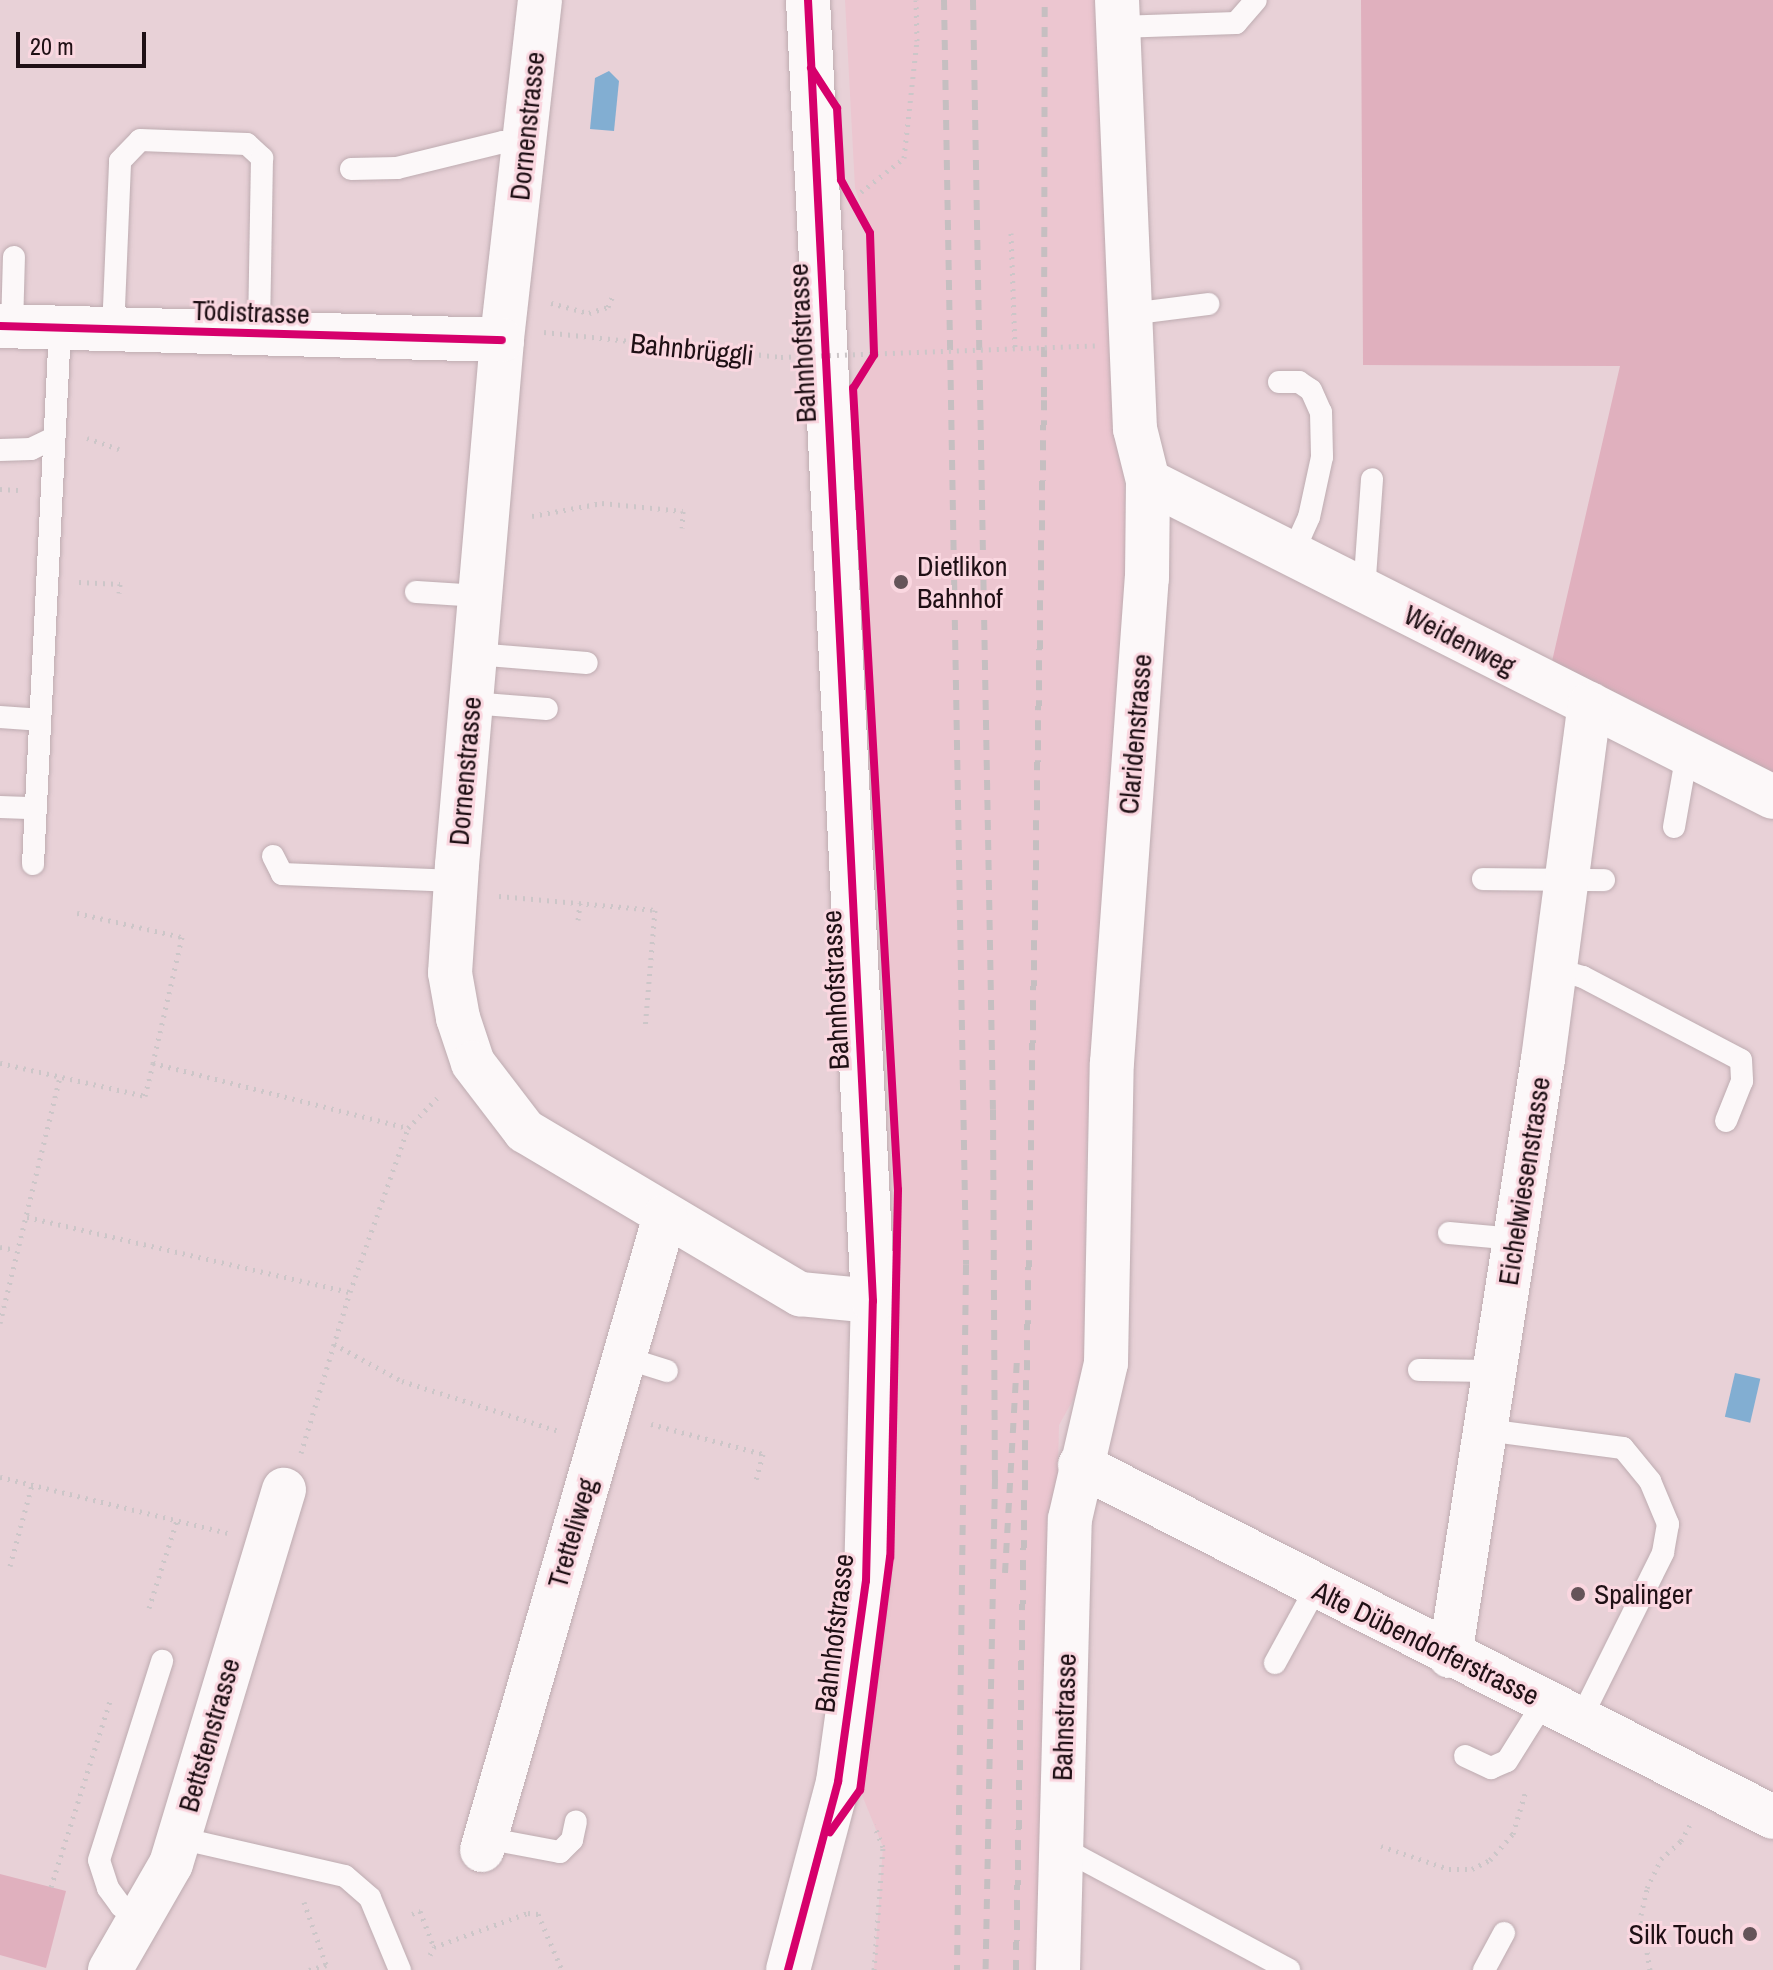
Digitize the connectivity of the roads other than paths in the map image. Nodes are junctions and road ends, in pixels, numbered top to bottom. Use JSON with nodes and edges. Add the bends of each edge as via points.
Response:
{"nodes":[{"id":1,"x":540,"y":0,"type":"edge"},
{"id":2,"x":808,"y":0,"type":"edge"},
{"id":3,"x":1256,"y":0,"type":"edge"},
{"id":4,"x":1118,"y":14,"type":"edge"},
{"id":5,"x":525,"y":143,"type":"junction"},
{"id":6,"x":351,"y":169,"type":"dead end"},
{"id":7,"x":14,"y":257,"type":"dead end"},
{"id":8,"x":1208,"y":304,"type":"dead end"},
{"id":9,"x":6,"y":327,"type":"edge"},
{"id":10,"x":60,"y":329,"type":"junction"},
{"id":11,"x":1115,"y":330,"type":"junction"},
{"id":12,"x":113,"y":331,"type":"junction"},
{"id":13,"x":259,"y":335,"type":"junction"},
{"id":14,"x":520,"y":336,"type":"junction"},
{"id":15,"x":1279,"y":382,"type":"dead end"},
{"id":16,"x":54,"y":438,"type":"junction"},
{"id":17,"x":0,"y":450,"type":"edge"},
{"id":18,"x":1372,"y":479,"type":"dead end"},
{"id":19,"x":1148,"y":481,"type":"junction"},
{"id":20,"x":1292,"y":555,"type":"junction"},
{"id":21,"x":1364,"y":591,"type":"junction"},
{"id":22,"x":416,"y":592,"type":"dead end"},
{"id":23,"x":480,"y":596,"type":"junction"},
{"id":24,"x":475,"y":654,"type":"junction"},
{"id":25,"x":587,"y":663,"type":"dead end"},
{"id":26,"x":471,"y":703,"type":"junction"},
{"id":27,"x":1590,"y":704,"type":"junction"},
{"id":28,"x":547,"y":709,"type":"dead end"},
{"id":29,"x":0,"y":717,"type":"edge"},
{"id":30,"x":39,"y":720,"type":"junction"},
{"id":31,"x":1687,"y":753,"type":"junction"},
{"id":32,"x":1773,"y":797,"type":"edge"},
{"id":33,"x":0,"y":807,"type":"edge"},
{"id":34,"x":35,"y":808,"type":"junction"},
{"id":35,"x":1674,"y":827,"type":"dead end"},
{"id":36,"x":273,"y":856,"type":"dead end"},
{"id":37,"x":33,"y":864,"type":"dead end"},
{"id":38,"x":1483,"y":879,"type":"dead end"},
{"id":39,"x":1585,"y":879,"type":"junction"},
{"id":40,"x":456,"y":888,"type":"junction"},
{"id":41,"x":1555,"y":969,"type":"junction"},
{"id":42,"x":1726,"y":1121,"type":"dead end"},
{"id":43,"x":665,"y":1216,"type":"junction"},
{"id":44,"x":1449,"y":1233,"type":"dead end"},
{"id":45,"x":1515,"y":1239,"type":"junction"},
{"id":46,"x":873,"y":1301,"type":"junction"},
{"id":47,"x":623,"y":1357,"type":"junction"},
{"id":48,"x":1419,"y":1370,"type":"dead end"},
{"id":49,"x":667,"y":1371,"type":"dead end"},
{"id":50,"x":1495,"y":1371,"type":"junction"},
{"id":51,"x":1486,"y":1430,"type":"junction"},
{"id":52,"x":1080,"y":1465,"type":"junction"},
{"id":53,"x":284,"y":1490,"type":"road end"},
{"id":54,"x":1316,"y":1588,"type":"junction"},
{"id":55,"x":1450,"y":1656,"type":"junction"},
{"id":56,"x":162,"y":1661,"type":"dead end"},
{"id":57,"x":1275,"y":1663,"type":"dead end"},
{"id":58,"x":1562,"y":1711,"type":"junction"},
{"id":59,"x":1465,"y":1756,"type":"dead end"},
{"id":60,"x":1773,"y":1817,"type":"edge"},
{"id":61,"x":576,"y":1821,"type":"dead end"},
{"id":62,"x":179,"y":1838,"type":"junction"},
{"id":63,"x":484,"y":1844,"type":"joint"},
{"id":64,"x":1060,"y":1847,"type":"junction"},
{"id":65,"x":141,"y":1919,"type":"junction"},
{"id":66,"x":1504,"y":1933,"type":"dead end"},
{"id":67,"x":110,"y":1970,"type":"edge"},
{"id":68,"x":400,"y":1970,"type":"edge"},
{"id":69,"x":788,"y":1970,"type":"edge"},
{"id":70,"x":1058,"y":1970,"type":"edge"},
{"id":71,"x":1289,"y":1970,"type":"edge"},
{"id":72,"x":1484,"y":1970,"type":"edge"}],
"edges":[{"from":1,"to":5,"type":"street","name":"Dornenstrasse"},
{"from":2,"to":46,"type":"street","name":"Bahnhofstrasse"},
{"from":3,"to":4,"type":"lane","via":[[1236,23]]},
{"from":4,"to":11,"type":"street","name":"Claridenstrasse"},
{"from":5,"to":6,"type":"lane","via":[[490,145],[397,168]]},
{"from":5,"to":14,"type":"street","name":"Dornenstrasse","via":[[507,293]]},
{"from":7,"to":9,"type":"lane"},
{"from":8,"to":11,"type":"lane"},
{"from":9,"to":10,"type":"street","name":"Tödistrasse"},
{"from":10,"to":12,"type":"street","name":"Tödistrasse"},
{"from":10,"to":16,"type":"lane"},
{"from":11,"to":19,"type":"street","name":"Claridenstrasse"},
{"from":12,"to":13,"type":"street","name":"Tödistrasse"},
{"from":12,"to":13,"type":"lane","via":[[120,161],[140,140],[247,144],[262,158]]},
{"from":13,"to":14,"type":"street","name":"Tödistrasse"},
{"from":14,"to":23,"type":"street","name":"Dornenstrasse","via":[[487,514]]},
{"from":15,"to":20,"type":"lane","via":[[1299,382],[1311,390],[1321,412],[1322,457],[1309,517]]},
{"from":16,"to":17,"type":"lane","via":[[31,449]]},
{"from":16,"to":30,"type":"lane"},
{"from":18,"to":21,"type":"lane"},
{"from":19,"to":20,"type":"street","name":"Weidenweg"},
{"from":19,"to":52,"type":"street","name":"Claridenstrasse","via":[[1147,578],[1112,1063],[1106,1363],[1097,1416]]},
{"from":20,"to":21,"type":"street","name":"Weidenweg"},
{"from":21,"to":27,"type":"street","name":"Weidenweg"},
{"from":22,"to":23,"type":"lane"},
{"from":23,"to":24,"type":"street","name":"Dornenstrasse"},
{"from":24,"to":25,"type":"lane"},
{"from":24,"to":26,"type":"street","name":"Dornenstrasse"},
{"from":26,"to":28,"type":"lane"},
{"from":26,"to":40,"type":"street","name":"Dornenstrasse"},
{"from":27,"to":31,"type":"street","name":"Weidenweg"},
{"from":27,"to":39,"type":"street","name":"Eichelwiesenstrasse"},
{"from":29,"to":30,"type":"lane"},
{"from":30,"to":34,"type":"lane"},
{"from":31,"to":32,"type":"street","name":"Weidenweg"},
{"from":31,"to":35,"type":"lane"},
{"from":33,"to":34,"type":"lane"},
{"from":34,"to":37,"type":"lane"},
{"from":36,"to":40,"type":"lane","via":[[282,874]]},
{"from":38,"to":39,"type":"lane"},
{"from":39,"to":41,"type":"street","name":"Eichelwiesenstrasse"},
{"from":40,"to":43,"type":"street","name":"Dornenstrasse","via":[[450,973],[473,1063],[525,1131]]},
{"from":41,"to":42,"type":"lane","via":[[1583,977],[1741,1060],[1737,1105]]},
{"from":41,"to":45,"type":"street","name":"Eichelwiesenstrasse"},
{"from":43,"to":46,"type":"street","name":"Dornenstrasse","via":[[800,1294]]},
{"from":43,"to":47,"type":"street","name":"Tretteliweg"},
{"from":44,"to":45,"type":"lane"},
{"from":45,"to":50,"type":"street","name":"Eichelwiesenstrasse"},
{"from":46,"to":69,"type":"street","name":"Bahnhofstrasse","via":[[866,1581],[838,1782]]},
{"from":47,"to":49,"type":"lane"},
{"from":47,"to":63,"type":"street","name":"Tretteliweg"},
{"from":48,"to":50,"type":"lane"},
{"from":50,"to":51,"type":"street","name":"Eichelwiesenstrasse"},
{"from":51,"to":55,"type":"street","name":"Eichelwiesenstrasse"},
{"from":51,"to":58,"type":"lane","via":[[1623,1448],[1650,1481],[1668,1524],[1663,1553]]},
{"from":52,"to":54,"type":"street","name":"Alte Dübendorferstrasse"},
{"from":52,"to":64,"type":"street","name":"Bahnstrasse","via":[[1070,1519]]},
{"from":53,"to":62,"type":"street","name":"Bettstenstrasse"},
{"from":54,"to":55,"type":"street","name":"Alte Dübendorferstrasse"},
{"from":54,"to":57,"type":"lane"},
{"from":55,"to":58,"type":"street","name":"Alte Dübendorferstrasse"},
{"from":56,"to":65,"type":"lane","via":[[99,1860],[108,1888],[121,1906]]},
{"from":58,"to":59,"type":"lane","via":[[1507,1761],[1491,1768]]},
{"from":58,"to":60,"type":"street","name":"Alte Dübendorferstrasse"},
{"from":61,"to":63,"type":"lane","via":[[572,1840],[560,1852]]},
{"from":62,"to":65,"type":"street","name":"Bettstenstrasse"},
{"from":62,"to":68,"type":"lane","via":[[345,1876],[370,1898]]},
{"from":64,"to":70,"type":"street","name":"Bahnstrasse"},
{"from":64,"to":71,"type":"lane"},
{"from":65,"to":67,"type":"street","name":"Bettstenstrasse"},
{"from":66,"to":72,"type":"lane"}]}
